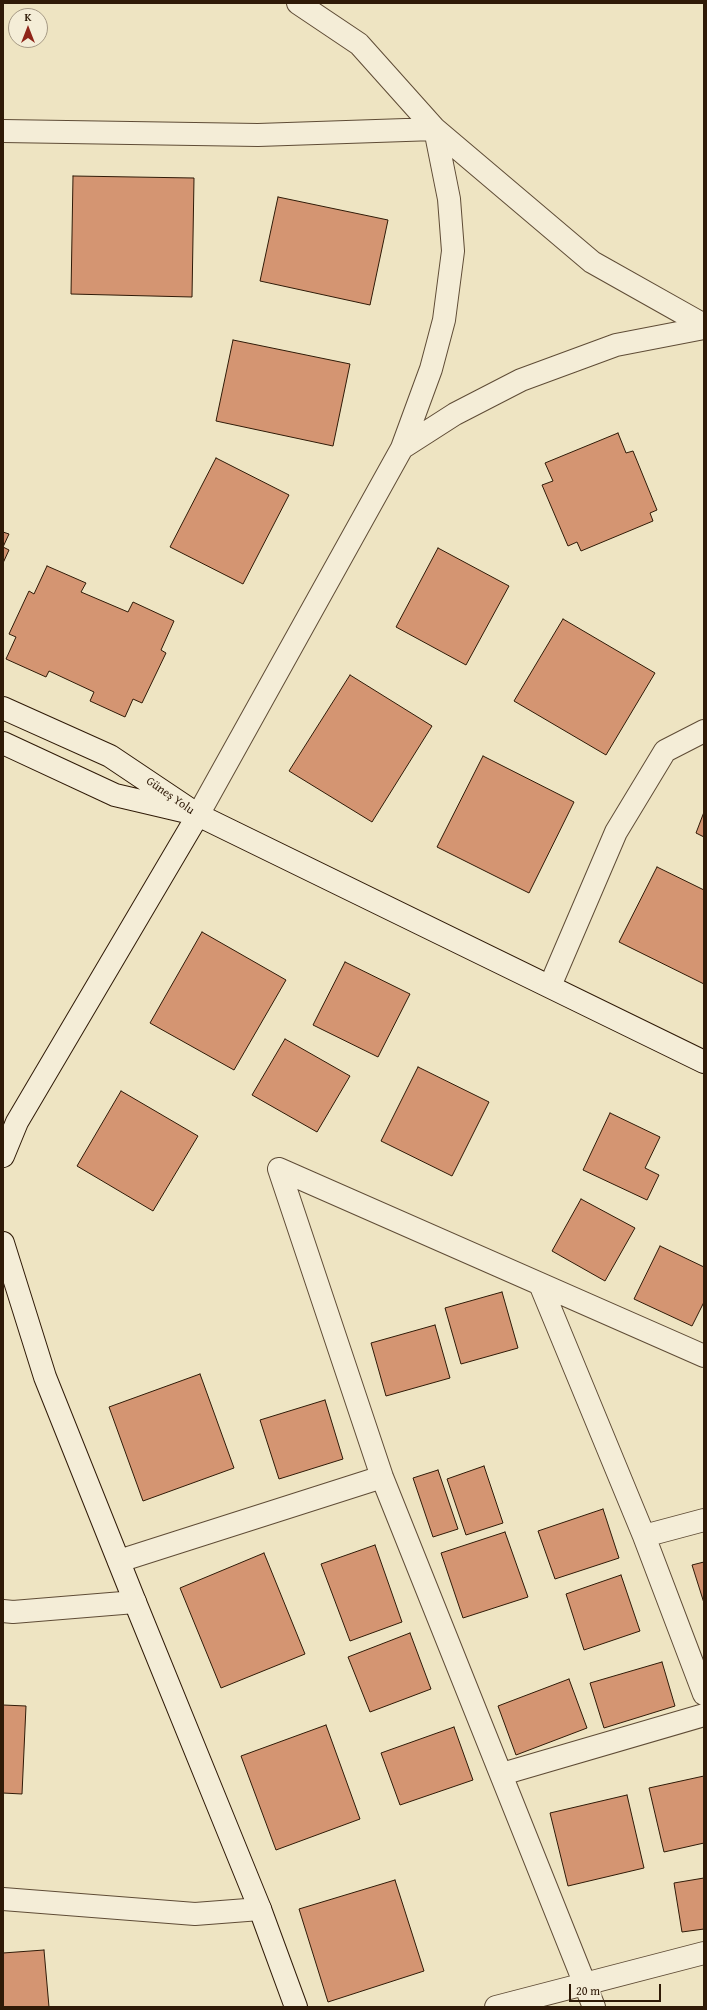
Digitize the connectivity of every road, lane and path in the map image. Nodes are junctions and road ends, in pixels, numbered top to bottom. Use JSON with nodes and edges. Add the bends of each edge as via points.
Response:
{"nodes":[{"id":1,"x":298,"y":3,"type":"edge"},
{"id":2,"x":435,"y":130,"type":"junction"},
{"id":3,"x":3,"y":131,"type":"edge"},
{"id":4,"x":704,"y":326,"type":"edge"},
{"id":5,"x":402,"y":448,"type":"junction"},
{"id":6,"x":3,"y":708,"type":"edge"},
{"id":7,"x":704,"y":731,"type":"edge"},
{"id":8,"x":3,"y":743,"type":"edge"},
{"id":9,"x":198,"y":815,"type":"junction"},
{"id":10,"x":550,"y":986,"type":"junction"},
{"id":11,"x":704,"y":1062,"type":"edge"},
{"id":12,"x":3,"y":1156,"type":"edge"},
{"id":13,"x":3,"y":1243,"type":"edge"},
{"id":14,"x":540,"y":1284,"type":"junction"},
{"id":15,"x":704,"y":1356,"type":"edge"},
{"id":16,"x":382,"y":1477,"type":"junction"},
{"id":17,"x":704,"y":1520,"type":"edge"},
{"id":18,"x":644,"y":1536,"type":"junction"},
{"id":19,"x":119,"y":1561,"type":"junction"},
{"id":20,"x":135,"y":1602,"type":"junction"},
{"id":21,"x":3,"y":1611,"type":"edge"},
{"id":22,"x":704,"y":1694,"type":"edge"},
{"id":23,"x":704,"y":1715,"type":"edge"},
{"id":24,"x":502,"y":1774,"type":"junction"},
{"id":25,"x":3,"y":1899,"type":"edge"},
{"id":26,"x":260,"y":1910,"type":"junction"},
{"id":27,"x":704,"y":1953,"type":"edge"},
{"id":28,"x":586,"y":1985,"type":"junction"},
{"id":29,"x":296,"y":2007,"type":"edge"},
{"id":30,"x":496,"y":2007,"type":"edge"},
{"id":31,"x":594,"y":2007,"type":"edge"}],
"edges":[{"from":1,"to":2,"type":"street","via":[[359,44]]},
{"from":2,"to":3,"type":"street","via":[[258,135]]},
{"from":2,"to":4,"type":"street","via":[[592,262]]},
{"from":2,"to":5,"type":"street","via":[[449,199],[453,251],[444,320],[431,369]]},
{"from":4,"to":5,"type":"street","via":[[616,345],[521,380],[455,414]]},
{"from":5,"to":9,"type":"street"},
{"from":6,"to":9,"type":"street","name":"Güneş Yolu","via":[[110,756]]},
{"from":7,"to":10,"type":"street","via":[[665,751],[616,832]]},
{"from":8,"to":9,"type":"street","name":"Güneş Yolu","via":[[115,795]]},
{"from":9,"to":10,"type":"street"},
{"from":9,"to":12,"type":"street","via":[[17,1122]]},
{"from":10,"to":11,"type":"street"},
{"from":13,"to":19,"type":"street","via":[[45,1377]]},
{"from":14,"to":15,"type":"street"},
{"from":14,"to":16,"type":"street","via":[[279,1169]]},
{"from":14,"to":18,"type":"street"},
{"from":16,"to":19,"type":"street"},
{"from":16,"to":24,"type":"street"},
{"from":17,"to":18,"type":"street"},
{"from":18,"to":22,"type":"street"},
{"from":19,"to":20,"type":"street"},
{"from":20,"to":21,"type":"street"},
{"from":20,"to":26,"type":"street"},
{"from":23,"to":24,"type":"street"},
{"from":24,"to":28,"type":"street"},
{"from":25,"to":26,"type":"street","via":[[195,1914]]},
{"from":26,"to":29,"type":"street"},
{"from":27,"to":28,"type":"street"},
{"from":28,"to":30,"type":"street"},
{"from":28,"to":31,"type":"street"}]}
